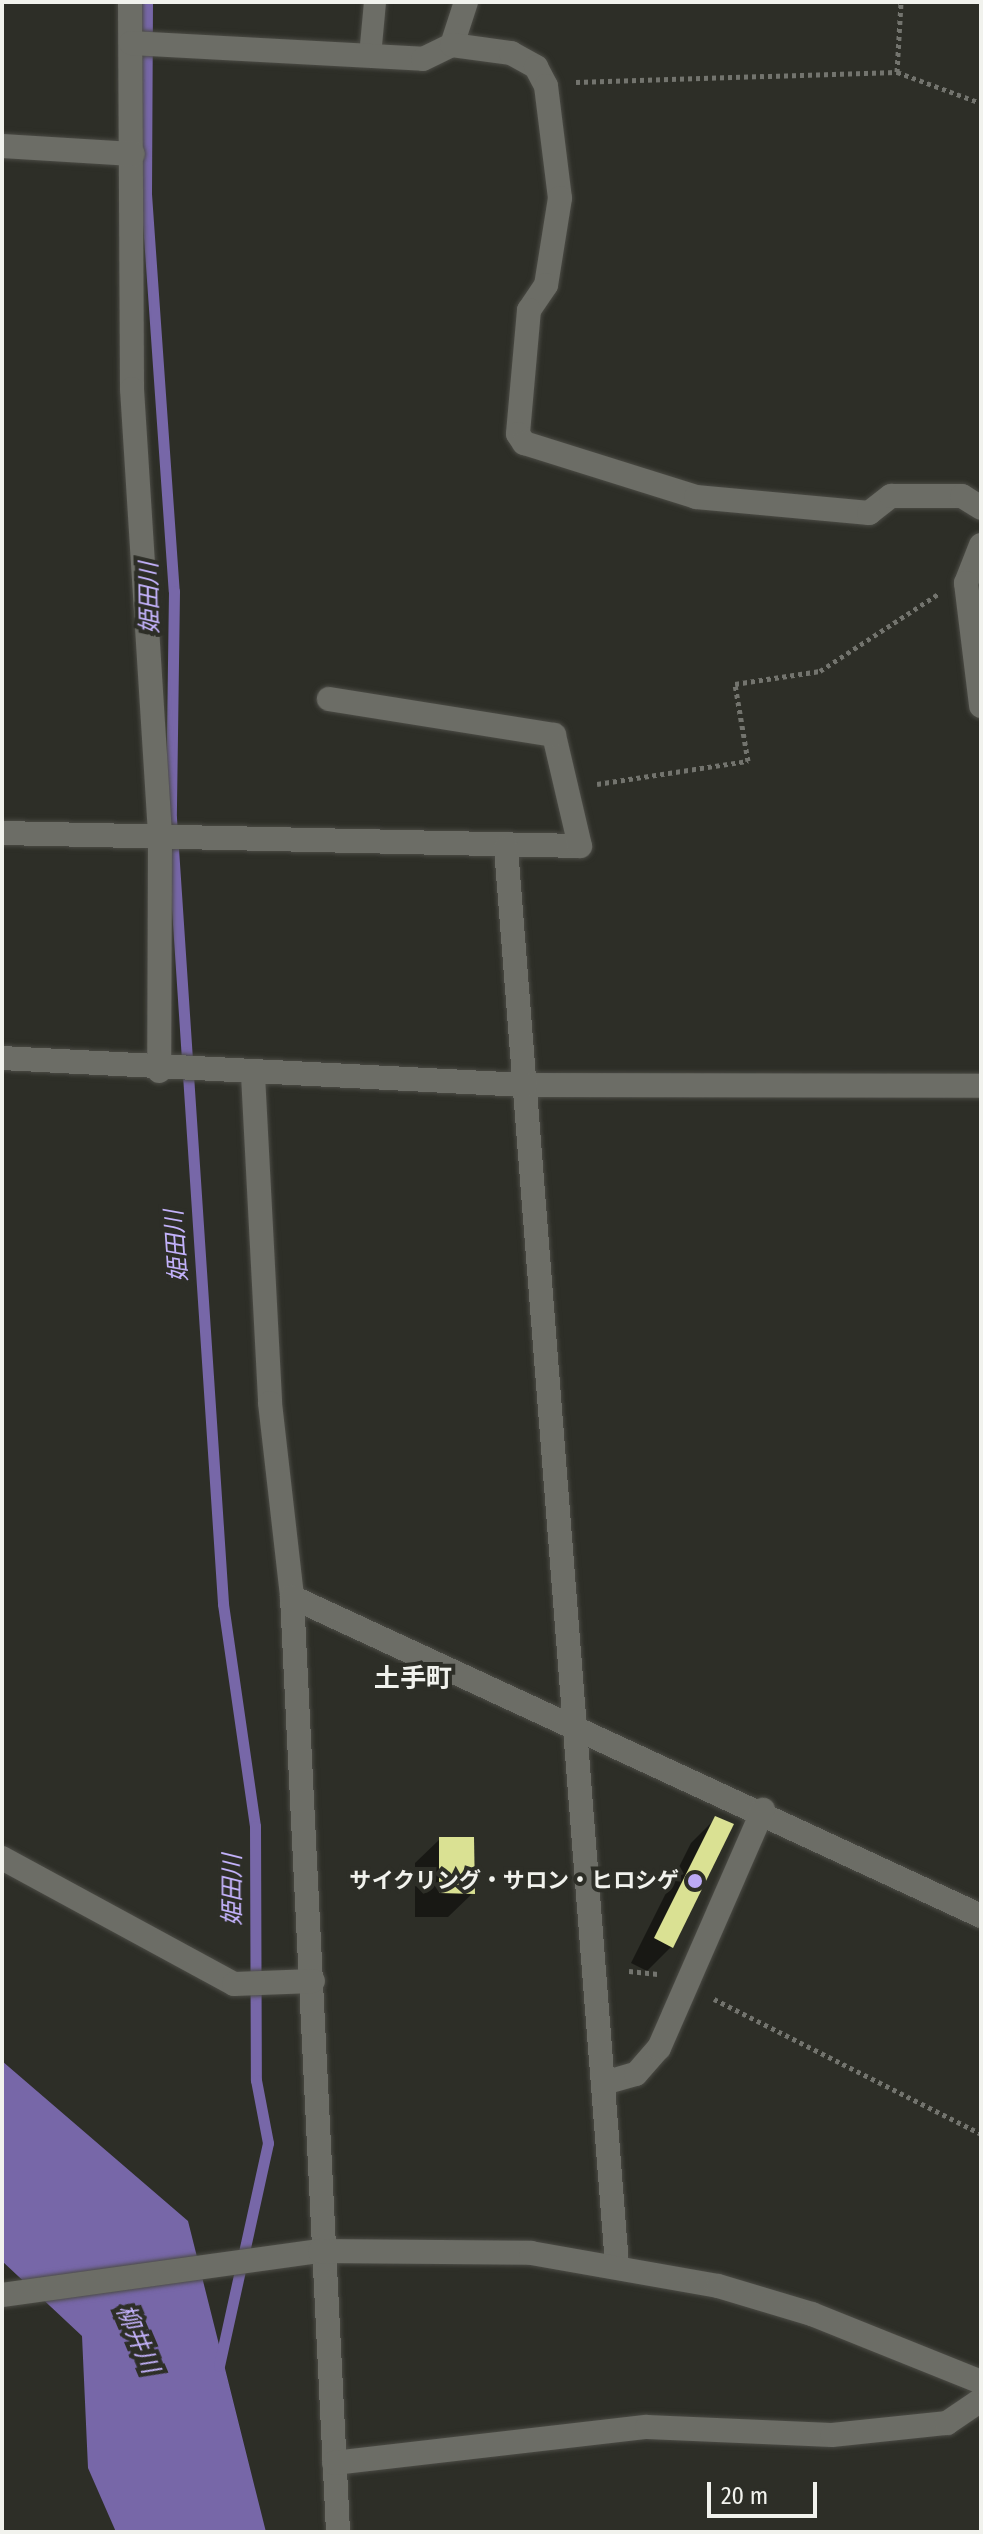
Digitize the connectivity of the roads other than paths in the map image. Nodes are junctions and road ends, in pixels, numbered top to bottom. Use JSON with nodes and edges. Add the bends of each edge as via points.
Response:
{"nodes":[{"id":1,"x":130,"y":2,"type":"edge"},
{"id":2,"x":375,"y":2,"type":"edge"},
{"id":3,"x":466,"y":2,"type":"edge"},
{"id":4,"x":131,"y":43,"type":"junction"},
{"id":5,"x":452,"y":45,"type":"junction"},
{"id":6,"x":370,"y":56,"type":"junction"},
{"id":7,"x":2,"y":146,"type":"edge"},
{"id":8,"x":133,"y":154,"type":"junction"},
{"id":9,"x":981,"y":508,"type":"edge"},
{"id":10,"x":981,"y":545,"type":"edge"},
{"id":11,"x":329,"y":699,"type":"dead end"},
{"id":12,"x":981,"y":706,"type":"edge"},
{"id":13,"x":2,"y":833,"type":"edge"},
{"id":14,"x":160,"y":840,"type":"junction"},
{"id":15,"x":506,"y":848,"type":"junction"},
{"id":16,"x":2,"y":1058,"type":"edge"},
{"id":17,"x":166,"y":1072,"type":"junction"},
{"id":18,"x":253,"y":1075,"type":"junction"},
{"id":19,"x":525,"y":1085,"type":"junction"},
{"id":20,"x":981,"y":1086,"type":"edge"},
{"id":21,"x":292,"y":1597,"type":"junction"},
{"id":22,"x":578,"y":1724,"type":"junction"},
{"id":23,"x":763,"y":1810,"type":"junction"},
{"id":24,"x":2,"y":1858,"type":"edge"},
{"id":25,"x":981,"y":1916,"type":"edge"},
{"id":26,"x":306,"y":1979,"type":"junction"},
{"id":27,"x":604,"y":2083,"type":"junction"},
{"id":28,"x":320,"y":2251,"type":"junction"},
{"id":29,"x":617,"y":2265,"type":"junction"},
{"id":30,"x":2,"y":2295,"type":"edge"},
{"id":31,"x":981,"y":2382,"type":"edge"},
{"id":32,"x":981,"y":2400,"type":"edge"},
{"id":33,"x":334,"y":2463,"type":"junction"},
{"id":34,"x":338,"y":2532,"type":"edge"}],
"edges":[{"from":1,"to":4,"type":"street"},
{"from":2,"to":6,"type":"lane"},
{"from":3,"to":5,"type":"street"},
{"from":4,"to":6,"type":"street"},
{"from":4,"to":8,"type":"street"},
{"from":5,"to":6,"type":"street","via":[[423,59]]},
{"from":5,"to":9,"type":"street","via":[[511,53],[536,67],[546,86],[560,198],[546,285],[529,310],[518,434],[524,443],[696,497],[869,513],[891,496],[962,496]]},
{"from":7,"to":8,"type":"street"},
{"from":8,"to":14,"type":"street","via":[[132,389]]},
{"from":10,"to":12,"type":"street","via":[[966,583]]},
{"from":11,"to":15,"type":"street","via":[[554,735],[580,846]]},
{"from":13,"to":14,"type":"street"},
{"from":14,"to":15,"type":"street"},
{"from":14,"to":17,"type":"street"},
{"from":15,"to":19,"type":"street"},
{"from":16,"to":17,"type":"street"},
{"from":17,"to":18,"type":"street"},
{"from":18,"to":19,"type":"street"},
{"from":18,"to":21,"type":"street","via":[[270,1403]]},
{"from":19,"to":20,"type":"street"},
{"from":19,"to":22,"type":"street"},
{"from":21,"to":22,"type":"street"},
{"from":21,"to":26,"type":"street"},
{"from":22,"to":23,"type":"street"},
{"from":22,"to":27,"type":"street"},
{"from":23,"to":25,"type":"street"},
{"from":23,"to":27,"type":"street","via":[[659,2048],[636,2074]]},
{"from":24,"to":26,"type":"street","via":[[234,1984]]},
{"from":26,"to":28,"type":"street"},
{"from":27,"to":29,"type":"street"},
{"from":28,"to":29,"type":"street","via":[[516,2252]]},
{"from":28,"to":30,"type":"street"},
{"from":28,"to":33,"type":"street"},
{"from":29,"to":31,"type":"street","via":[[812,2314]]},
{"from":32,"to":33,"type":"street","via":[[947,2423],[832,2435],[647,2427]]},
{"from":33,"to":34,"type":"street"}]}
